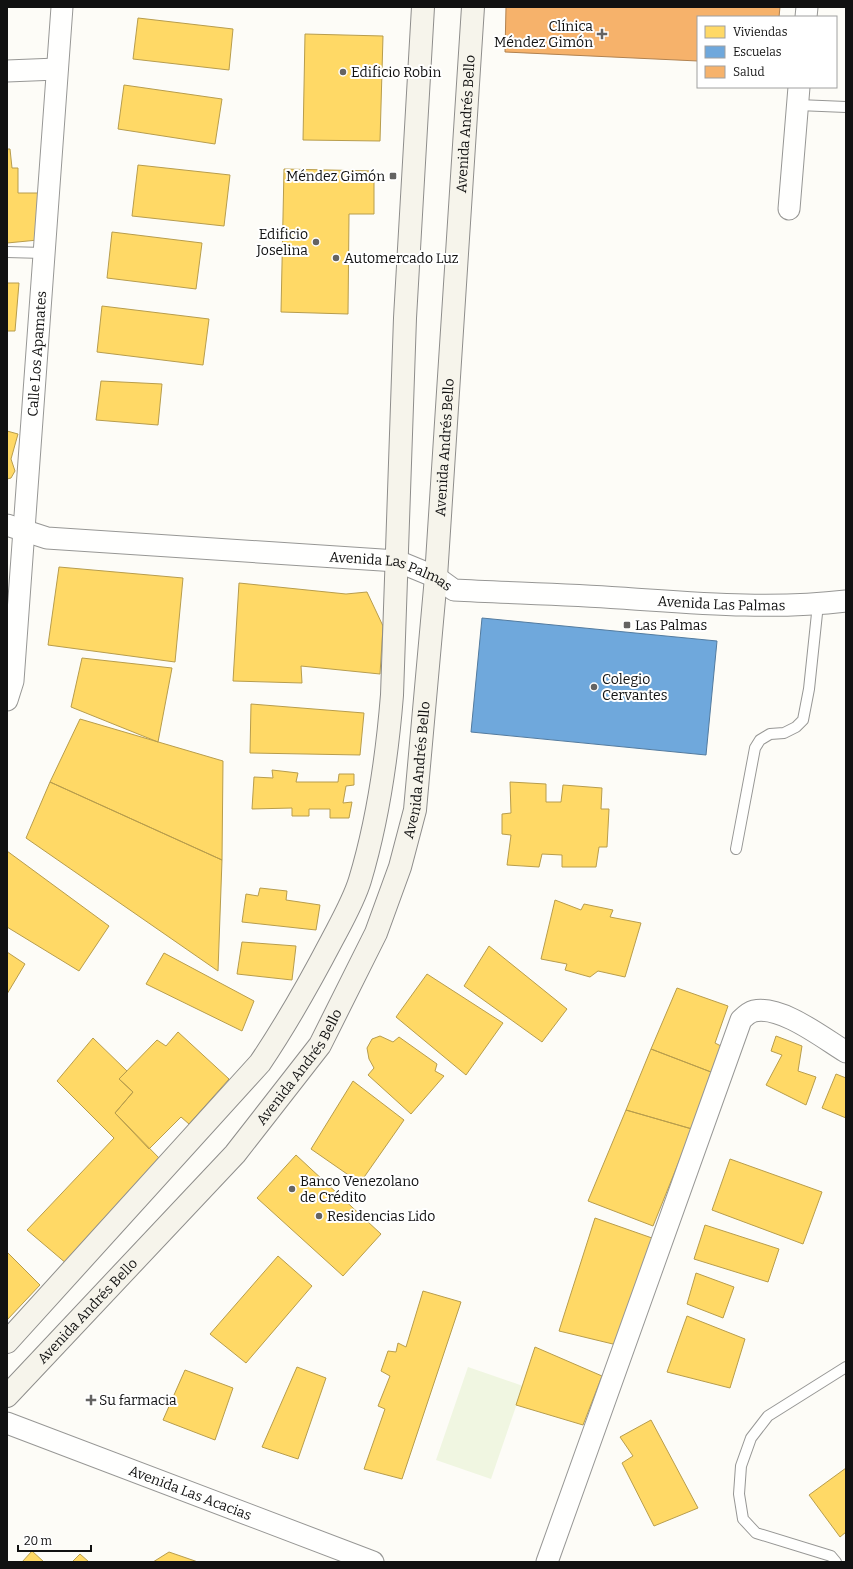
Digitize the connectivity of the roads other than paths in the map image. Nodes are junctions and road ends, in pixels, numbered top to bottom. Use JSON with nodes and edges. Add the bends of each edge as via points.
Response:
{"nodes":[{"id":1,"x":62,"y":7,"type":"edge"},
{"id":2,"x":422,"y":7,"type":"edge"},
{"id":3,"x":473,"y":7,"type":"edge"},
{"id":4,"x":57,"y":69,"type":"junction"},
{"id":5,"x":7,"y":71,"type":"edge"},
{"id":6,"x":799,"y":96,"type":"edge"},
{"id":7,"x":846,"y":107,"type":"edge"},
{"id":8,"x":789,"y":210,"type":"dead end"},
{"id":9,"x":7,"y":252,"type":"edge"},
{"id":10,"x":43,"y":253,"type":"junction"},
{"id":11,"x":15,"y":528,"type":"edge"},
{"id":12,"x":397,"y":561,"type":"junction"},
{"id":13,"x":436,"y":577,"type":"junction"},
{"id":14,"x":846,"y":601,"type":"edge"},
{"id":15,"x":818,"y":604,"type":"junction"},
{"id":16,"x":7,"y":700,"type":"edge"},
{"id":17,"x":736,"y":849,"type":"dead end"},
{"id":18,"x":846,"y":1052,"type":"edge"},
{"id":19,"x":7,"y":1342,"type":"edge"},
{"id":20,"x":846,"y":1367,"type":"edge"},
{"id":21,"x":7,"y":1396,"type":"edge"},
{"id":22,"x":7,"y":1423,"type":"edge"},
{"id":23,"x":370,"y":1562,"type":"edge"},
{"id":24,"x":547,"y":1562,"type":"edge"},
{"id":25,"x":836,"y":1562,"type":"edge"}],
"edges":[{"from":1,"to":4,"type":"street","name":"Calle Los Apamates"},
{"from":2,"to":12,"type":"street","via":[[405,318]]},
{"from":3,"to":13,"type":"street","name":"Avenida Andrés Bello"},
{"from":4,"to":5,"type":"street"},
{"from":4,"to":10,"type":"street","name":"Calle Los Apamates"},
{"from":6,"to":7,"type":"lane"},
{"from":6,"to":8,"type":"street"},
{"from":9,"to":10,"type":"lane"},
{"from":10,"to":11,"type":"street","name":"Calle Los Apamates"},
{"from":11,"to":12,"type":"street","name":"Avenida Las Palmas","via":[[47,538]]},
{"from":11,"to":16,"type":"street","name":"Calle Los Apamates","via":[[13,681]]},
{"from":12,"to":13,"type":"street","name":"Avenida Las Palmas"},
{"from":12,"to":19,"type":"street","via":[[392,695],[385,761],[374,824],[360,881],[340,926],[293,1012],[260,1063]]},
{"from":13,"to":15,"type":"street","name":"Avenida Las Palmas","via":[[454,590],[721,605]]},
{"from":13,"to":21,"type":"street","name":"Avenida Andrés Bello","via":[[412,823],[400,867],[376,933],[320,1045],[235,1154]]},
{"from":14,"to":15,"type":"street","name":"Avenida Las Palmas"},
{"from":15,"to":17,"type":"lane","via":[[803,720],[784,733],[770,734],[760,740],[755,748]]},
{"from":18,"to":24,"type":"street","via":[[796,1021],[773,1012],[753,1011],[741,1020]]},
{"from":20,"to":25,"type":"lane","via":[[768,1416],[751,1438],[741,1466],[739,1494],[743,1519],[756,1533],[831,1556]]},
{"from":22,"to":23,"type":"street","name":"Avenida Las Acacias"}]}
